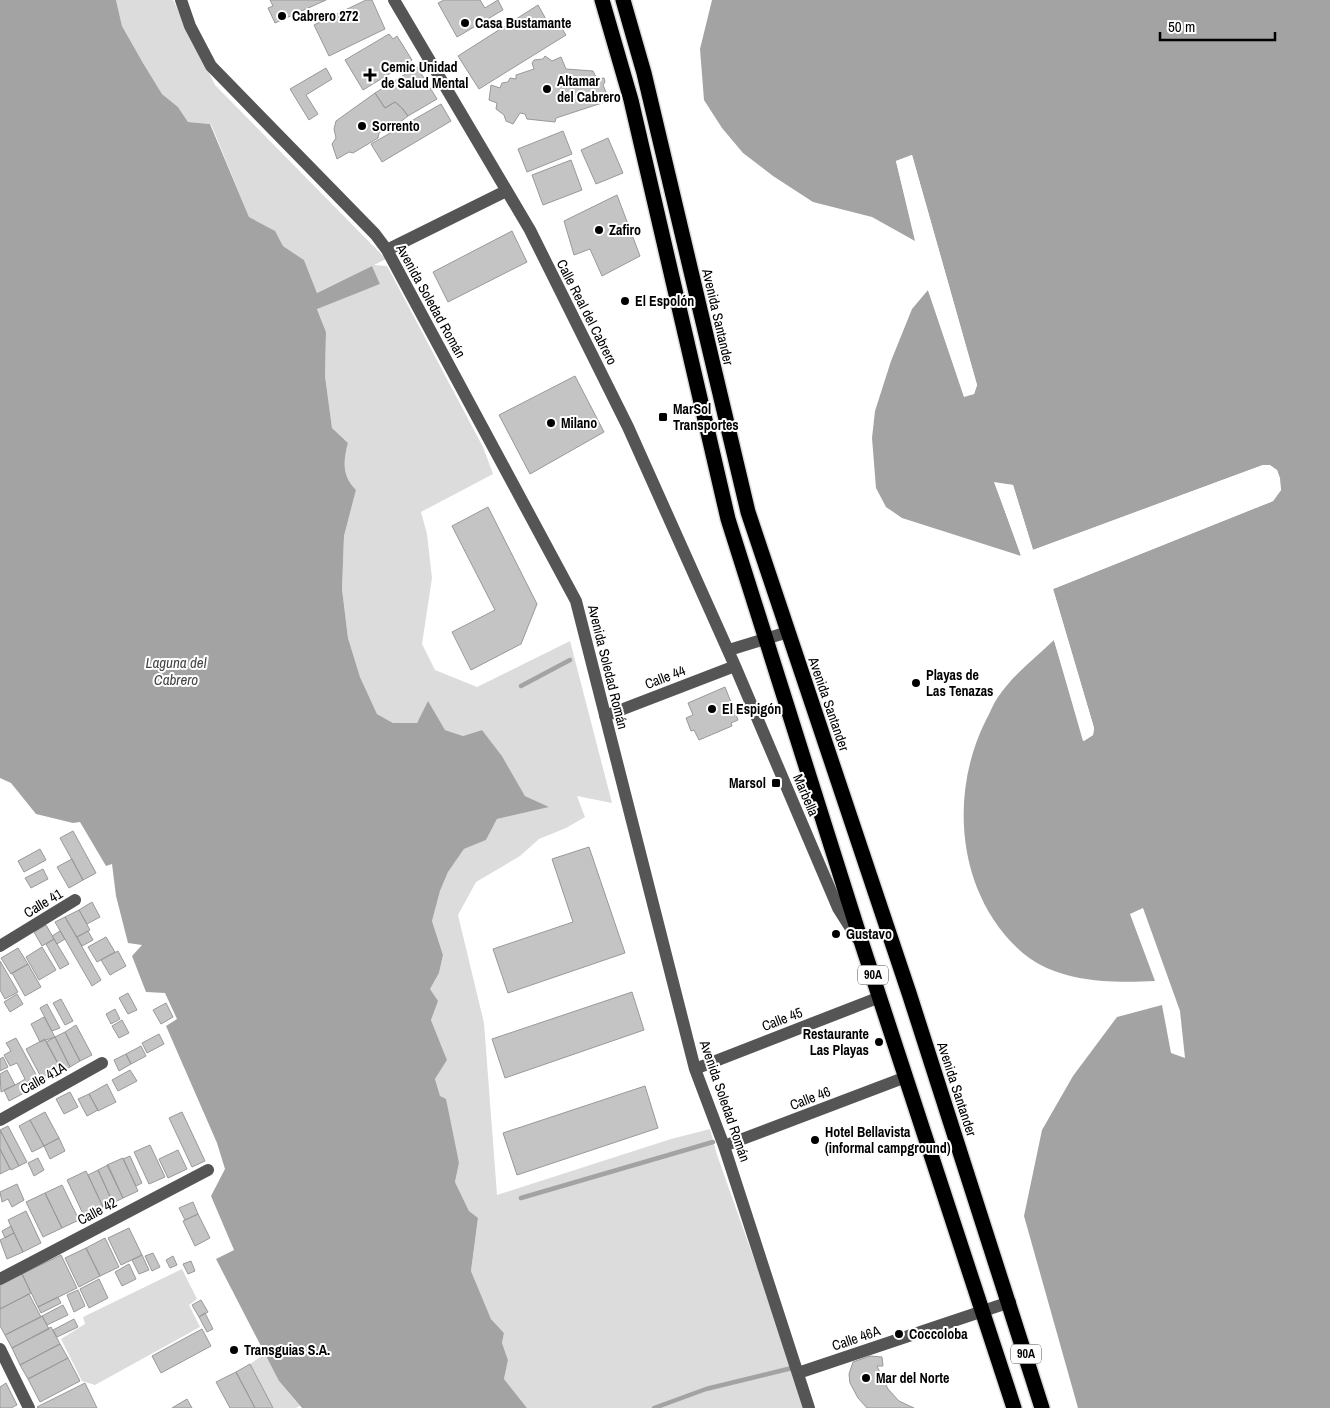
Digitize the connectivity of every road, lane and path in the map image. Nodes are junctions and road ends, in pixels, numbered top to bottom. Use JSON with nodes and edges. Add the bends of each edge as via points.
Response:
{"nodes":[{"id":1,"x":181,"y":0,"type":"edge"},
{"id":2,"x":394,"y":0,"type":"edge"},
{"id":3,"x":602,"y":0,"type":"edge"},
{"id":4,"x":623,"y":0,"type":"edge"},
{"id":5,"x":506,"y":192,"type":"junction"},
{"id":6,"x":388,"y":250,"type":"junction"},
{"id":7,"x":788,"y":632,"type":"junction"},
{"id":8,"x":764,"y":639,"type":"junction"},
{"id":9,"x":728,"y":650,"type":"junction"},
{"id":10,"x":735,"y":666,"type":"junction"},
{"id":11,"x":606,"y":716,"type":"junction"},
{"id":12,"x":75,"y":900,"type":"dead end"},
{"id":13,"x":0,"y":946,"type":"edge"},
{"id":14,"x":863,"y":947,"type":"junction"},
{"id":15,"x":880,"y":997,"type":"junction"},
{"id":16,"x":102,"y":1063,"type":"dead end"},
{"id":17,"x":696,"y":1069,"type":"junction"},
{"id":18,"x":906,"y":1077,"type":"junction"},
{"id":19,"x":0,"y":1120,"type":"edge"},
{"id":20,"x":724,"y":1146,"type":"junction"},
{"id":21,"x":208,"y":1170,"type":"dead end"},
{"id":22,"x":0,"y":1279,"type":"edge"},
{"id":23,"x":1010,"y":1302,"type":"junction"},
{"id":24,"x":984,"y":1310,"type":"junction"},
{"id":25,"x":0,"y":1349,"type":"edge"},
{"id":26,"x":798,"y":1373,"type":"junction"},
{"id":27,"x":29,"y":1408,"type":"edge"},
{"id":28,"x":809,"y":1408,"type":"edge"},
{"id":29,"x":1014,"y":1408,"type":"edge"},
{"id":30,"x":1042,"y":1408,"type":"edge"}],
"edges":[{"from":1,"to":6,"type":"street","name":"Avenida Soledad Román","via":[[190,26],[211,66]]},
{"from":2,"to":5,"type":"street","name":"Calle Real del Cabrero"},
{"from":3,"to":8,"type":"highway","number":"90A","via":[[631,100],[728,519]]},
{"from":4,"to":7,"type":"highway","name":"Avenida Santander","number":"90A","via":[[644,73],[748,512]]},
{"from":5,"to":6,"type":"street"},
{"from":5,"to":9,"type":"street","name":"Calle Real del Cabrero","via":[[530,230],[628,427]]},
{"from":6,"to":11,"type":"street","name":"Avenida Soledad Román","via":[[566,580],[583,625]]},
{"from":7,"to":8,"type":"street"},
{"from":7,"to":23,"type":"highway","name":"Avenida Santander","number":"90A"},
{"from":8,"to":9,"type":"street"},
{"from":8,"to":14,"type":"highway","number":"90A"},
{"from":9,"to":10,"type":"street","name":"Marbella"},
{"from":10,"to":11,"type":"street","name":"Calle 44"},
{"from":10,"to":14,"type":"street","name":"Marbella","via":[[838,908]]},
{"from":11,"to":17,"type":"street","name":"Avenida Soledad Román"},
{"from":12,"to":13,"type":"street","name":"Calle 41"},
{"from":14,"to":15,"type":"highway","number":"90A"},
{"from":15,"to":17,"type":"street","name":"Calle 45"},
{"from":15,"to":18,"type":"highway","number":"90A"},
{"from":16,"to":19,"type":"street","name":"Calle 41A"},
{"from":17,"to":20,"type":"street","name":"Avenida Soledad Román"},
{"from":18,"to":20,"type":"street","name":"Calle 46"},
{"from":18,"to":24,"type":"highway","number":"90A"},
{"from":20,"to":26,"type":"street","name":"Avenida Soledad Román"},
{"from":21,"to":22,"type":"street","name":"Calle 42"},
{"from":23,"to":24,"type":"street","name":"Calle 46A"},
{"from":23,"to":30,"type":"highway","name":"Avenida Santander","number":"90A"},
{"from":24,"to":26,"type":"street","name":"Calle 46A"},
{"from":24,"to":29,"type":"highway","number":"90A"},
{"from":25,"to":27,"type":"street"},
{"from":26,"to":28,"type":"street","name":"Avenida Soledad Román"}]}
